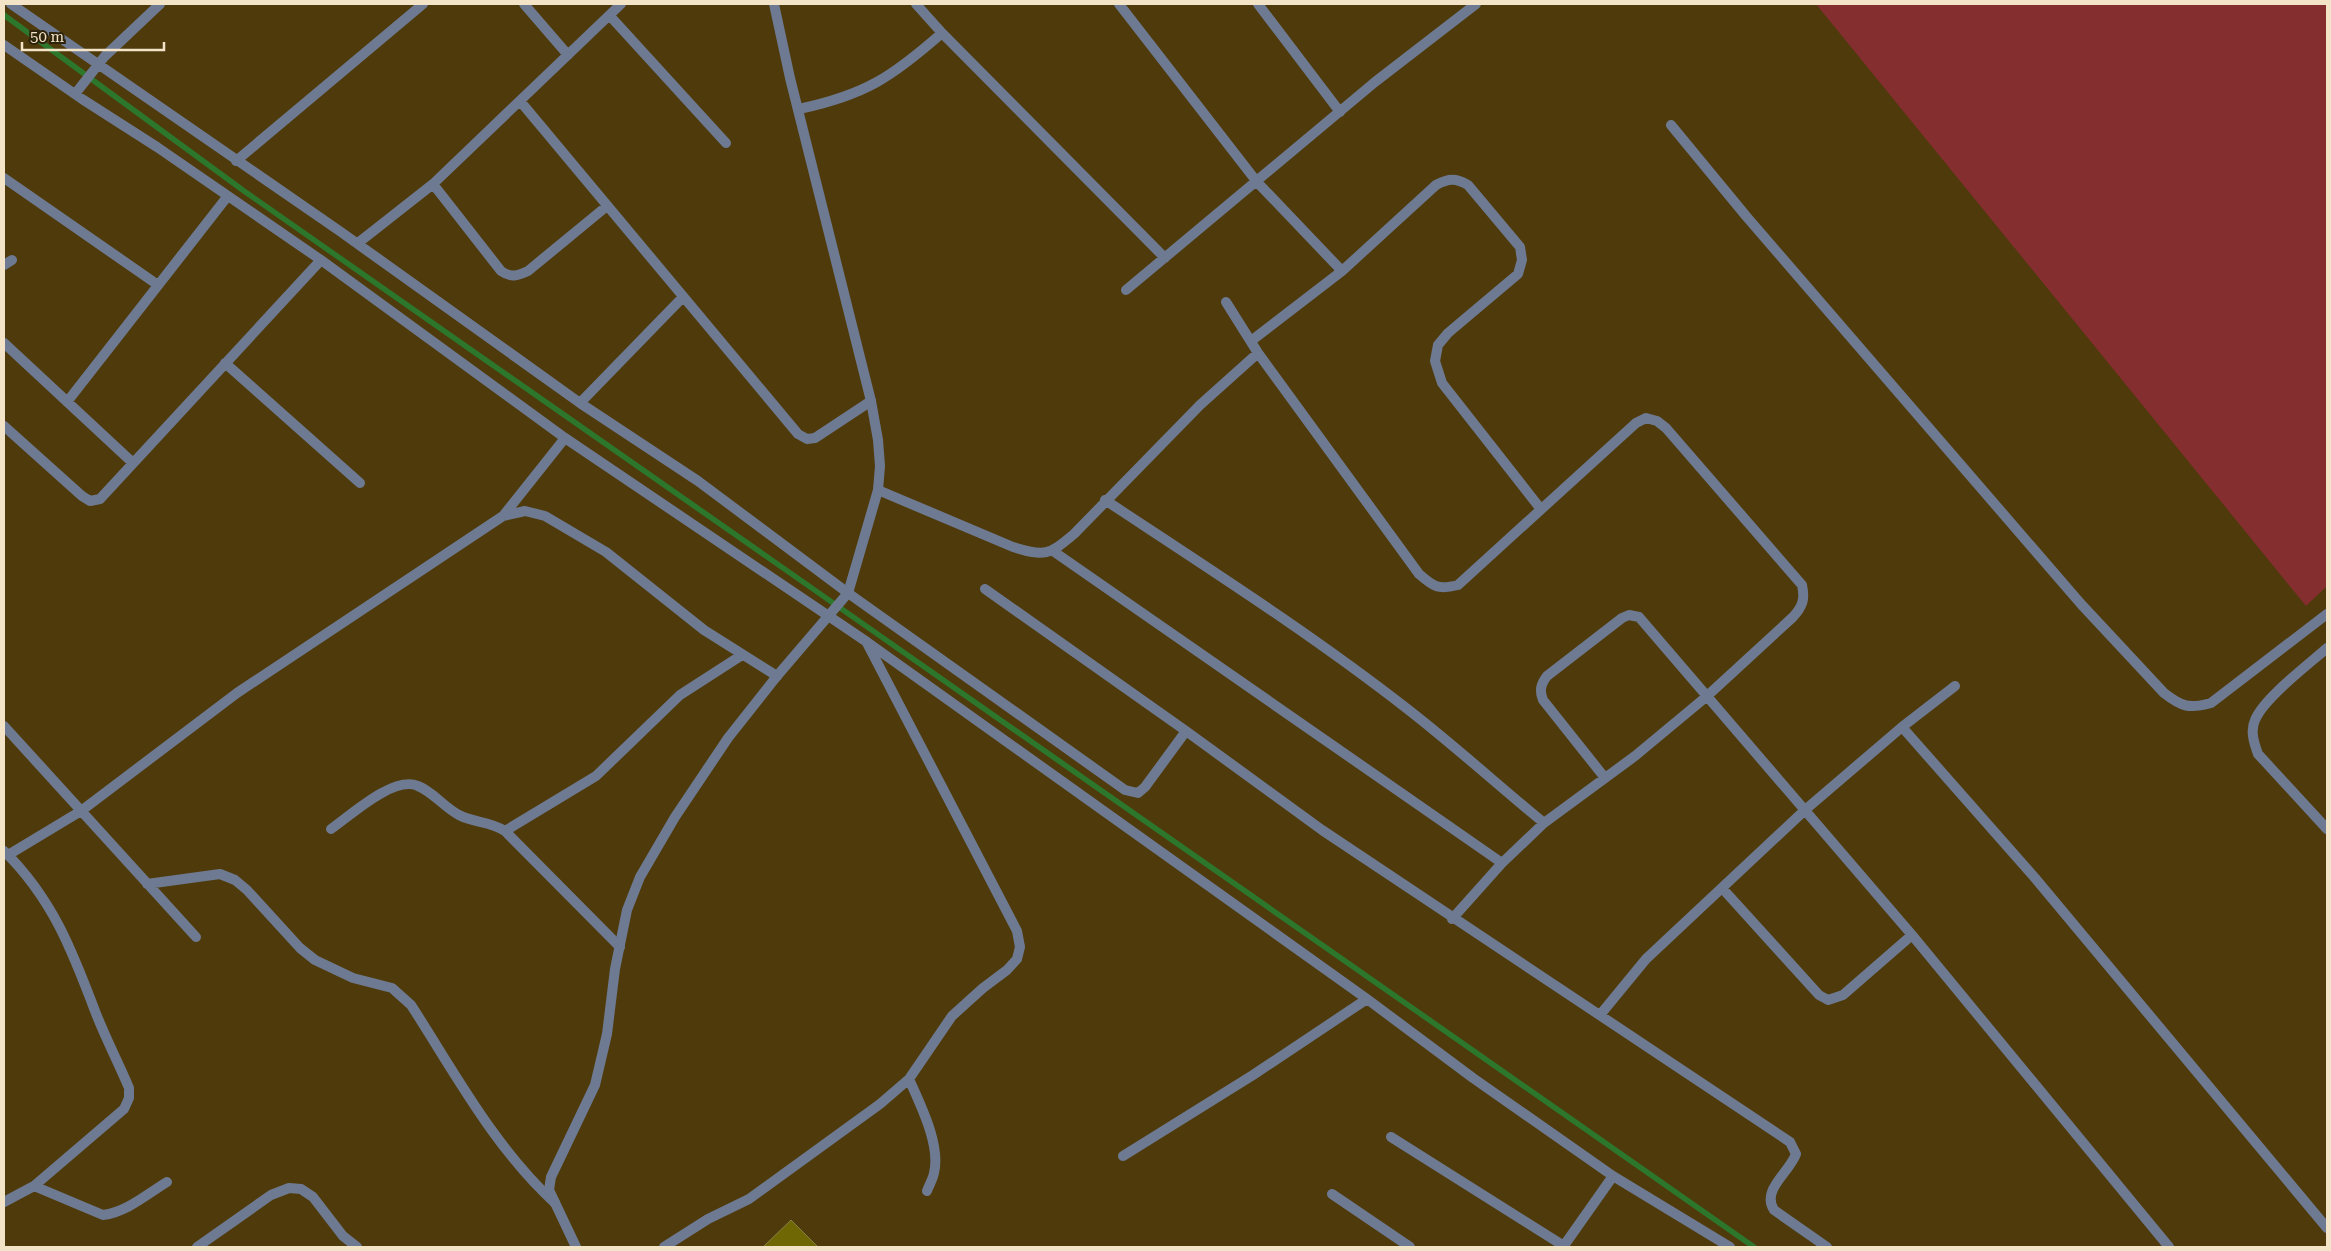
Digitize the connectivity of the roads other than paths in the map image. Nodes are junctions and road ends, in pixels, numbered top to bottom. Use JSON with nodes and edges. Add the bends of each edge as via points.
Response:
{"nodes":[{"id":1,"x":11,"y":4,"type":"edge"},
{"id":2,"x":160,"y":4,"type":"edge"},
{"id":3,"x":423,"y":4,"type":"edge"},
{"id":4,"x":524,"y":4,"type":"edge"},
{"id":5,"x":621,"y":4,"type":"edge"},
{"id":6,"x":774,"y":4,"type":"edge"},
{"id":7,"x":916,"y":4,"type":"edge"},
{"id":8,"x":1119,"y":4,"type":"edge"},
{"id":9,"x":1258,"y":4,"type":"edge"},
{"id":10,"x":1476,"y":4,"type":"edge"},
{"id":11,"x":610,"y":16,"type":"junction"},
{"id":12,"x":942,"y":33,"type":"junction"},
{"id":13,"x":4,"y":45,"type":"edge"},
{"id":14,"x":568,"y":55,"type":"junction"},
{"id":15,"x":99,"y":66,"type":"junction"},
{"id":16,"x":78,"y":91,"type":"junction"},
{"id":17,"x":520,"y":101,"type":"junction"},
{"id":18,"x":799,"y":109,"type":"junction"},
{"id":19,"x":1340,"y":112,"type":"junction"},
{"id":20,"x":1671,"y":125,"type":"dead end"},
{"id":21,"x":726,"y":143,"type":"dead end"},
{"id":22,"x":236,"y":161,"type":"junction"},
{"id":23,"x":4,"y":178,"type":"edge"},
{"id":24,"x":1257,"y":182,"type":"junction"},
{"id":25,"x":433,"y":184,"type":"junction"},
{"id":26,"x":227,"y":197,"type":"junction"},
{"id":27,"x":607,"y":206,"type":"junction"},
{"id":28,"x":358,"y":243,"type":"junction"},
{"id":29,"x":1165,"y":258,"type":"junction"},
{"id":30,"x":321,"y":260,"type":"junction"},
{"id":31,"x":1342,"y":270,"type":"junction"},
{"id":32,"x":158,"y":285,"type":"junction"},
{"id":33,"x":1126,"y":290,"type":"dead end"},
{"id":34,"x":683,"y":297,"type":"junction"},
{"id":35,"x":1226,"y":302,"type":"dead end"},
{"id":36,"x":1251,"y":341,"type":"junction"},
{"id":37,"x":4,"y":343,"type":"edge"},
{"id":38,"x":1258,"y":353,"type":"junction"},
{"id":39,"x":226,"y":363,"type":"junction"},
{"id":40,"x":871,"y":401,"type":"junction"},
{"id":41,"x":67,"y":402,"type":"junction"},
{"id":42,"x":580,"y":402,"type":"junction"},
{"id":43,"x":4,"y":426,"type":"edge"},
{"id":44,"x":565,"y":438,"type":"junction"},
{"id":45,"x":133,"y":463,"type":"junction"},
{"id":46,"x":360,"y":483,"type":"dead end"},
{"id":47,"x":878,"y":490,"type":"junction"},
{"id":48,"x":1105,"y":500,"type":"junction"},
{"id":49,"x":1540,"y":508,"type":"junction"},
{"id":50,"x":503,"y":516,"type":"junction"},
{"id":51,"x":1053,"y":551,"type":"junction"},
{"id":52,"x":985,"y":589,"type":"dead end"},
{"id":53,"x":846,"y":596,"type":"junction"},
{"id":54,"x":831,"y":614,"type":"junction"},
{"id":55,"x":2327,"y":614,"type":"edge"},
{"id":56,"x":867,"y":642,"type":"junction"},
{"id":57,"x":2327,"y":648,"type":"edge"},
{"id":58,"x":742,"y":655,"type":"junction"},
{"id":59,"x":777,"y":676,"type":"junction"},
{"id":60,"x":1955,"y":686,"type":"dead end"},
{"id":61,"x":1706,"y":697,"type":"junction"},
{"id":62,"x":4,"y":726,"type":"edge"},
{"id":63,"x":1902,"y":727,"type":"junction"},
{"id":64,"x":1186,"y":730,"type":"junction"},
{"id":65,"x":1605,"y":778,"type":"junction"},
{"id":66,"x":1805,"y":810,"type":"junction"},
{"id":67,"x":81,"y":811,"type":"junction"},
{"id":68,"x":1544,"y":823,"type":"junction"},
{"id":69,"x":331,"y":828,"type":"dead end"},
{"id":70,"x":2327,"y":829,"type":"edge"},
{"id":71,"x":505,"y":831,"type":"junction"},
{"id":72,"x":6,"y":853,"type":"edge"},
{"id":73,"x":1502,"y":863,"type":"junction"},
{"id":74,"x":147,"y":884,"type":"junction"},
{"id":75,"x":1722,"y":888,"type":"junction"},
{"id":76,"x":1452,"y":919,"type":"junction"},
{"id":77,"x":1912,"y":935,"type":"junction"},
{"id":78,"x":196,"y":937,"type":"dead end"},
{"id":79,"x":620,"y":947,"type":"junction"},
{"id":80,"x":1367,"y":1000,"type":"junction"},
{"id":81,"x":1600,"y":1015,"type":"junction"},
{"id":82,"x":909,"y":1079,"type":"junction"},
{"id":83,"x":1391,"y":1137,"type":"dead end"},
{"id":84,"x":1123,"y":1156,"type":"dead end"},
{"id":85,"x":1613,"y":1176,"type":"junction"},
{"id":86,"x":167,"y":1182,"type":"dead end"},
{"id":87,"x":34,"y":1186,"type":"junction"},
{"id":88,"x":927,"y":1191,"type":"dead end"},
{"id":89,"x":1332,"y":1194,"type":"dead end"},
{"id":90,"x":4,"y":1202,"type":"edge"},
{"id":91,"x":556,"y":1204,"type":"junction"},
{"id":92,"x":2327,"y":1228,"type":"edge"},
{"id":93,"x":1563,"y":1246,"type":"edge"},
{"id":94,"x":197,"y":1247,"type":"edge"},
{"id":95,"x":357,"y":1247,"type":"edge"},
{"id":96,"x":576,"y":1247,"type":"edge"},
{"id":97,"x":664,"y":1247,"type":"edge"},
{"id":98,"x":1410,"y":1247,"type":"edge"},
{"id":99,"x":1730,"y":1247,"type":"edge"},
{"id":100,"x":1827,"y":1247,"type":"edge"},
{"id":101,"x":2168,"y":1247,"type":"edge"}],
"edges":[{"from":1,"to":15,"type":"street"},
{"from":2,"to":15,"type":"street","via":[[105,56]]},
{"from":3,"to":22,"type":"street"},
{"from":4,"to":14,"type":"street"},
{"from":5,"to":11,"type":"street"},
{"from":6,"to":18,"type":"street"},
{"from":7,"to":12,"type":"street"},
{"from":8,"to":24,"type":"street"},
{"from":9,"to":19,"type":"street"},
{"from":10,"to":19,"type":"street"},
{"from":11,"to":14,"type":"street"},
{"from":11,"to":21,"type":"street"},
{"from":12,"to":18,"type":"street","via":[[896,71],[869,88],[832,102]]},
{"from":12,"to":29,"type":"street"},
{"from":13,"to":16,"type":"street"},
{"from":14,"to":17,"type":"street"},
{"from":15,"to":16,"type":"street"},
{"from":15,"to":22,"type":"street"},
{"from":16,"to":26,"type":"street"},
{"from":17,"to":25,"type":"street"},
{"from":17,"to":27,"type":"street"},
{"from":18,"to":40,"type":"street"},
{"from":19,"to":24,"type":"street"},
{"from":20,"to":55,"type":"street","via":[[2081,604],[2164,694],[2178,704],[2195,707],[2211,703]]},
{"from":22,"to":28,"type":"street"},
{"from":23,"to":32,"type":"street"},
{"from":24,"to":29,"type":"street"},
{"from":24,"to":31,"type":"street"},
{"from":25,"to":27,"type":"street","via":[[500,271],[509,276],[528,270]]},
{"from":25,"to":28,"type":"street"},
{"from":26,"to":30,"type":"street"},
{"from":26,"to":32,"type":"street"},
{"from":27,"to":34,"type":"street"},
{"from":28,"to":42,"type":"street"},
{"from":29,"to":33,"type":"street"},
{"from":30,"to":39,"type":"street"},
{"from":30,"to":44,"type":"street"},
{"from":31,"to":36,"type":"street"},
{"from":31,"to":49,"type":"street","via":[[1436,185],[1458,179],[1468,185],[1520,248],[1522,260],[1518,274],[1438,345],[1435,361],[1442,382]]},
{"from":32,"to":41,"type":"street"},
{"from":34,"to":40,"type":"street","via":[[798,434],[806,439],[815,438]]},
{"from":34,"to":42,"type":"street"},
{"from":35,"to":36,"type":"street"},
{"from":36,"to":38,"type":"street"},
{"from":37,"to":41,"type":"street"},
{"from":38,"to":48,"type":"street","via":[[1200,405]]},
{"from":38,"to":49,"type":"street","via":[[1420,574],[1433,586],[1446,588],[1458,585]]},
{"from":39,"to":45,"type":"street"},
{"from":39,"to":46,"type":"street"},
{"from":40,"to":47,"type":"street","via":[[878,440]]},
{"from":41,"to":45,"type":"street"},
{"from":42,"to":53,"type":"street","via":[[698,481]]},
{"from":43,"to":45,"type":"street","via":[[90,501],[100,498]]},
{"from":44,"to":50,"type":"street"},
{"from":44,"to":54,"type":"street"},
{"from":47,"to":51,"type":"street","via":[[1013,547],[1035,554]]},
{"from":47,"to":53,"type":"street"},
{"from":48,"to":51,"type":"street","via":[[1074,534]]},
{"from":48,"to":68,"type":"street","via":[[1230,583],[1411,711]]},
{"from":49,"to":61,"type":"street","via":[[1636,423],[1646,418],[1666,428],[1802,586],[1804,595],[1802,607],[1793,617]]},
{"from":50,"to":58,"type":"street","via":[[525,512],[545,516],[606,552],[704,630]]},
{"from":50,"to":67,"type":"street","via":[[237,693]]},
{"from":51,"to":73,"type":"street"},
{"from":52,"to":64,"type":"street"},
{"from":53,"to":54,"type":"street"},
{"from":53,"to":64,"type":"street","via":[[1126,790],[1138,793],[1145,787]]},
{"from":54,"to":56,"type":"street"},
{"from":54,"to":59,"type":"street"},
{"from":56,"to":80,"type":"street"},
{"from":56,"to":82,"type":"street","via":[[1017,932],[1020,947],[1017,959],[1007,970],[952,1016]]},
{"from":57,"to":70,"type":"street","via":[[2266,703],[2255,720],[2252,738],[2258,754]]},
{"from":58,"to":59,"type":"street"},
{"from":58,"to":71,"type":"street","via":[[680,695],[596,776]]},
{"from":59,"to":79,"type":"street","via":[[728,738],[640,876],[627,910]]},
{"from":60,"to":63,"type":"street"},
{"from":61,"to":65,"type":"street"},
{"from":61,"to":65,"type":"street","via":[[1646,624],[1639,617],[1630,615],[1547,676],[1540,693],[1543,700]]},
{"from":61,"to":66,"type":"street"},
{"from":62,"to":67,"type":"street"},
{"from":63,"to":66,"type":"street"},
{"from":63,"to":92,"type":"street","via":[[2036,878]]},
{"from":64,"to":76,"type":"street","via":[[1322,830]]},
{"from":65,"to":68,"type":"street"},
{"from":66,"to":75,"type":"street"},
{"from":66,"to":77,"type":"street"},
{"from":67,"to":72,"type":"street"},
{"from":67,"to":74,"type":"street"},
{"from":68,"to":73,"type":"street"},
{"from":69,"to":71,"type":"street","via":[[389,788],[410,784],[418,786],[458,815],[495,824]]},
{"from":71,"to":79,"type":"street"},
{"from":72,"to":87,"type":"street","via":[[43,896],[68,941],[129,1088],[124,1109]]},
{"from":73,"to":76,"type":"street"},
{"from":74,"to":78,"type":"street"},
{"from":74,"to":91,"type":"street","via":[[220,874],[235,880],[315,960],[352,978],[392,988],[401,995],[411,1005],[506,1152]]},
{"from":75,"to":77,"type":"street","via":[[1819,995],[1828,1000],[1843,995]]},
{"from":75,"to":81,"type":"street","via":[[1646,960]]},
{"from":76,"to":81,"type":"street"},
{"from":77,"to":101,"type":"street"},
{"from":79,"to":91,"type":"street","via":[[607,1034],[595,1085],[552,1177],[550,1190]]},
{"from":80,"to":84,"type":"street"},
{"from":80,"to":85,"type":"street"},
{"from":81,"to":100,"type":"street","via":[[1790,1142],[1796,1154],[1793,1163],[1770,1195],[1769,1203],[1774,1210]]},
{"from":82,"to":88,"type":"street","via":[[932,1140],[935,1172]]},
{"from":82,"to":97,"type":"street","via":[[880,1104],[749,1198]]},
{"from":83,"to":93,"type":"street"},
{"from":85,"to":93,"type":"street"},
{"from":85,"to":99,"type":"street"},
{"from":86,"to":87,"type":"street","via":[[126,1208],[103,1215]]},
{"from":87,"to":90,"type":"street"},
{"from":89,"to":98,"type":"street"},
{"from":91,"to":96,"type":"street"},
{"from":94,"to":95,"type":"street","via":[[271,1195],[289,1188],[313,1197],[343,1236]]}]}
